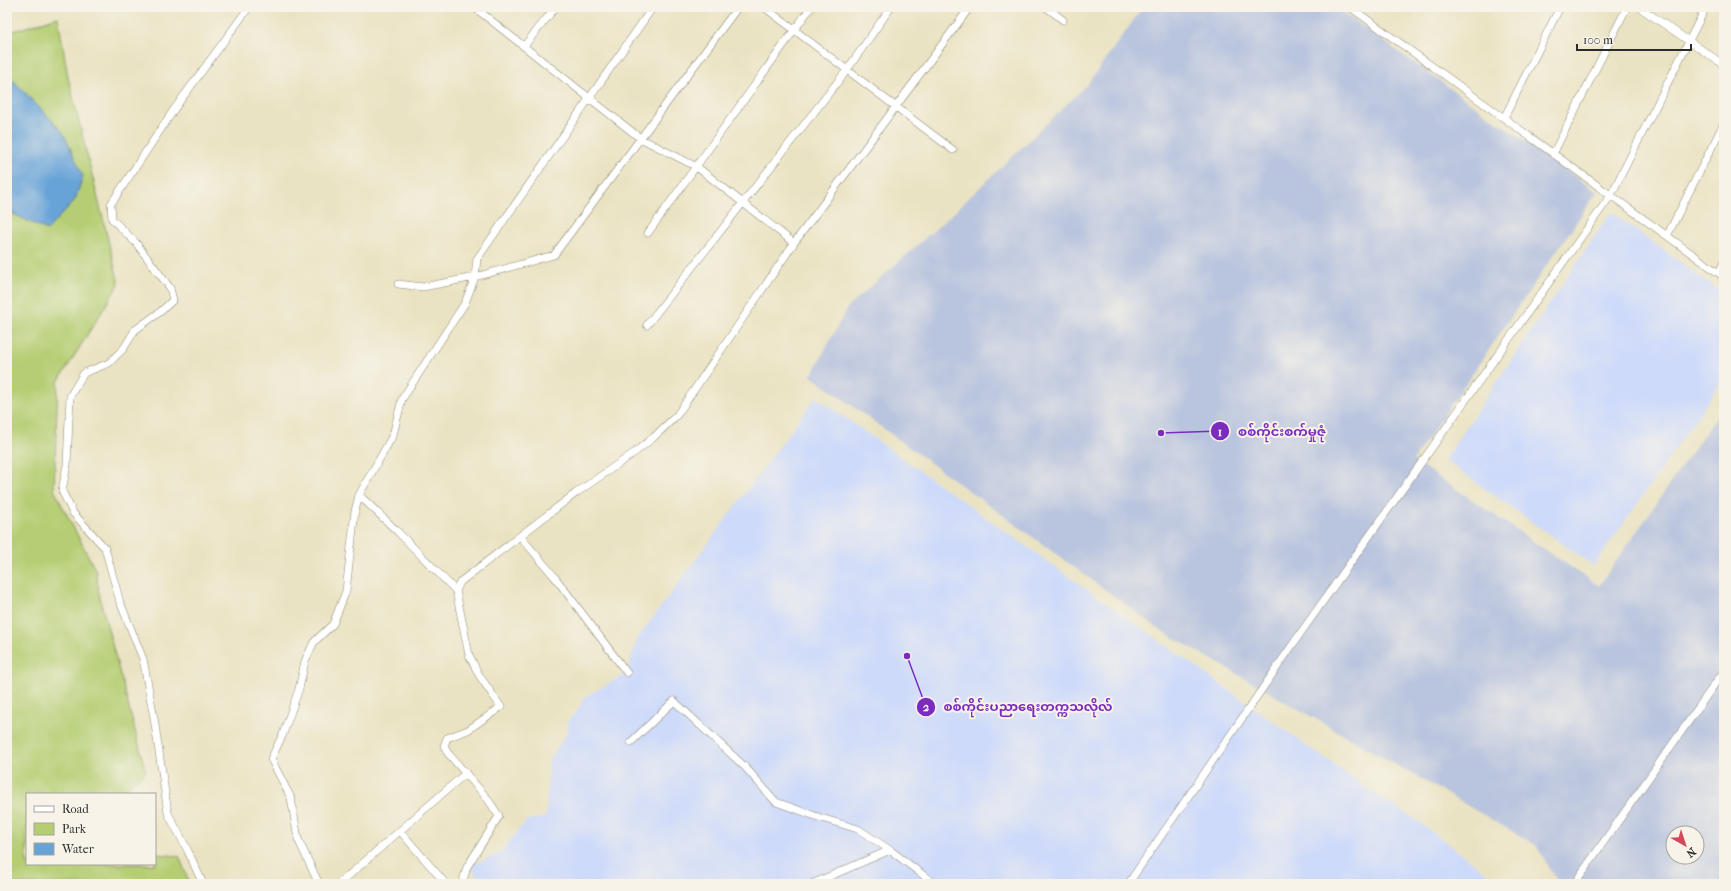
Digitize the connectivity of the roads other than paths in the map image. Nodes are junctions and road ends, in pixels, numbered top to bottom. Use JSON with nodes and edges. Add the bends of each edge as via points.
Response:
{"nodes":[{"id":1,"x":249,"y":7,"type":"edge"},
{"id":2,"x":556,"y":7,"type":"edge"},
{"id":3,"x":653,"y":7,"type":"edge"},
{"id":4,"x":738,"y":7,"type":"edge"},
{"id":5,"x":764,"y":7,"type":"edge"},
{"id":6,"x":810,"y":7,"type":"edge"},
{"id":7,"x":891,"y":7,"type":"edge"},
{"id":8,"x":970,"y":7,"type":"edge"},
{"id":9,"x":1350,"y":7,"type":"edge"},
{"id":10,"x":1560,"y":7,"type":"edge"},
{"id":11,"x":1627,"y":7,"type":"edge"},
{"id":12,"x":1638,"y":7,"type":"edge"},
{"id":13,"x":1706,"y":7,"type":"edge"},
{"id":14,"x":478,"y":8,"type":"edge"},
{"id":15,"x":1049,"y":8,"type":"edge"},
{"id":16,"x":1063,"y":20,"type":"dead end"},
{"id":17,"x":794,"y":30,"type":"junction"},
{"id":18,"x":1688,"y":41,"type":"junction"},
{"id":19,"x":524,"y":46,"type":"junction"},
{"id":20,"x":1724,"y":65,"type":"edge"},
{"id":21,"x":847,"y":70,"type":"junction"},
{"id":22,"x":590,"y":98,"type":"junction"},
{"id":23,"x":896,"y":107,"type":"junction"},
{"id":24,"x":1504,"y":118,"type":"junction"},
{"id":25,"x":1724,"y":123,"type":"edge"},
{"id":26,"x":640,"y":138,"type":"junction"},
{"id":27,"x":953,"y":150,"type":"dead end"},
{"id":28,"x":1553,"y":154,"type":"junction"},
{"id":29,"x":697,"y":167,"type":"junction"},
{"id":30,"x":1611,"y":195,"type":"junction"},
{"id":31,"x":742,"y":204,"type":"junction"},
{"id":32,"x":648,"y":233,"type":"dead end"},
{"id":33,"x":1667,"y":236,"type":"junction"},
{"id":34,"x":794,"y":243,"type":"junction"},
{"id":35,"x":1724,"y":262,"type":"edge"},
{"id":36,"x":1721,"y":275,"type":"edge"},
{"id":37,"x":475,"y":277,"type":"junction"},
{"id":38,"x":398,"y":284,"type":"dead end"},
{"id":39,"x":648,"y":325,"type":"dead end"},
{"id":40,"x":359,"y":496,"type":"junction"},
{"id":41,"x":520,"y":536,"type":"junction"},
{"id":42,"x":456,"y":591,"type":"junction"},
{"id":43,"x":1724,"y":671,"type":"edge"},
{"id":44,"x":627,"y":673,"type":"dead end"},
{"id":45,"x":631,"y":742,"type":"dead end"},
{"id":46,"x":466,"y":773,"type":"junction"},
{"id":47,"x":400,"y":831,"type":"junction"},
{"id":48,"x":890,"y":850,"type":"junction"},
{"id":49,"x":203,"y":884,"type":"edge"},
{"id":50,"x":318,"y":884,"type":"edge"},
{"id":51,"x":339,"y":884,"type":"edge"},
{"id":52,"x":446,"y":884,"type":"edge"},
{"id":53,"x":462,"y":884,"type":"edge"},
{"id":54,"x":812,"y":884,"type":"edge"},
{"id":55,"x":936,"y":884,"type":"edge"},
{"id":56,"x":1128,"y":884,"type":"edge"},
{"id":57,"x":1574,"y":884,"type":"edge"}],
"edges":[{"from":1,"to":49,"type":"street","via":[[175,108],[111,204],[112,219],[136,242],[170,288],[173,300],[135,330],[124,348],[109,363],[84,372],[70,396],[67,465],[62,491],[73,513],[105,548],[120,602],[143,660],[168,813]]},
{"from":2,"to":19,"type":"street"},
{"from":3,"to":22,"type":"street"},
{"from":4,"to":26,"type":"street"},
{"from":5,"to":17,"type":"street"},
{"from":6,"to":17,"type":"street"},
{"from":7,"to":21,"type":"street"},
{"from":8,"to":23,"type":"street"},
{"from":9,"to":24,"type":"street"},
{"from":10,"to":24,"type":"street"},
{"from":11,"to":28,"type":"street"},
{"from":12,"to":18,"type":"street"},
{"from":13,"to":18,"type":"street"},
{"from":14,"to":19,"type":"street"},
{"from":15,"to":16,"type":"street"},
{"from":17,"to":21,"type":"street"},
{"from":17,"to":29,"type":"street"},
{"from":18,"to":20,"type":"street"},
{"from":18,"to":30,"type":"street"},
{"from":19,"to":22,"type":"street"},
{"from":21,"to":23,"type":"street"},
{"from":21,"to":31,"type":"street"},
{"from":22,"to":26,"type":"street"},
{"from":22,"to":37,"type":"street","via":[[477,259]]},
{"from":23,"to":27,"type":"street"},
{"from":23,"to":34,"type":"street"},
{"from":24,"to":28,"type":"street"},
{"from":25,"to":33,"type":"street"},
{"from":26,"to":29,"type":"street"},
{"from":26,"to":37,"type":"street","via":[[554,255]]},
{"from":28,"to":30,"type":"street"},
{"from":29,"to":31,"type":"street"},
{"from":29,"to":32,"type":"street"},
{"from":30,"to":33,"type":"street"},
{"from":30,"to":56,"type":"street","via":[[1302,631]]},
{"from":31,"to":34,"type":"street"},
{"from":31,"to":39,"type":"street"},
{"from":33,"to":36,"type":"street"},
{"from":34,"to":41,"type":"street","via":[[677,415],[634,453]]},
{"from":35,"to":36,"type":"street"},
{"from":37,"to":38,"type":"street","via":[[423,287]]},
{"from":37,"to":40,"type":"street","via":[[465,303],[402,399],[393,436]]},
{"from":40,"to":42,"type":"street"},
{"from":40,"to":50,"type":"street","via":[[346,591],[333,624],[314,642],[305,661],[299,689],[271,759],[290,798],[298,839]]},
{"from":41,"to":42,"type":"street","via":[[460,582]]},
{"from":41,"to":44,"type":"street","via":[[554,576]]},
{"from":42,"to":46,"type":"street","via":[[469,655],[501,707],[468,730],[447,738],[444,746],[447,752]]},
{"from":43,"to":57,"type":"street"},
{"from":45,"to":48,"type":"street","via":[[674,701],[745,768],[776,802],[858,829]]},
{"from":46,"to":47,"type":"street"},
{"from":46,"to":53,"type":"street","via":[[499,816],[467,867]]},
{"from":47,"to":51,"type":"street"},
{"from":47,"to":52,"type":"street"},
{"from":48,"to":54,"type":"street"},
{"from":48,"to":55,"type":"street"}]}
